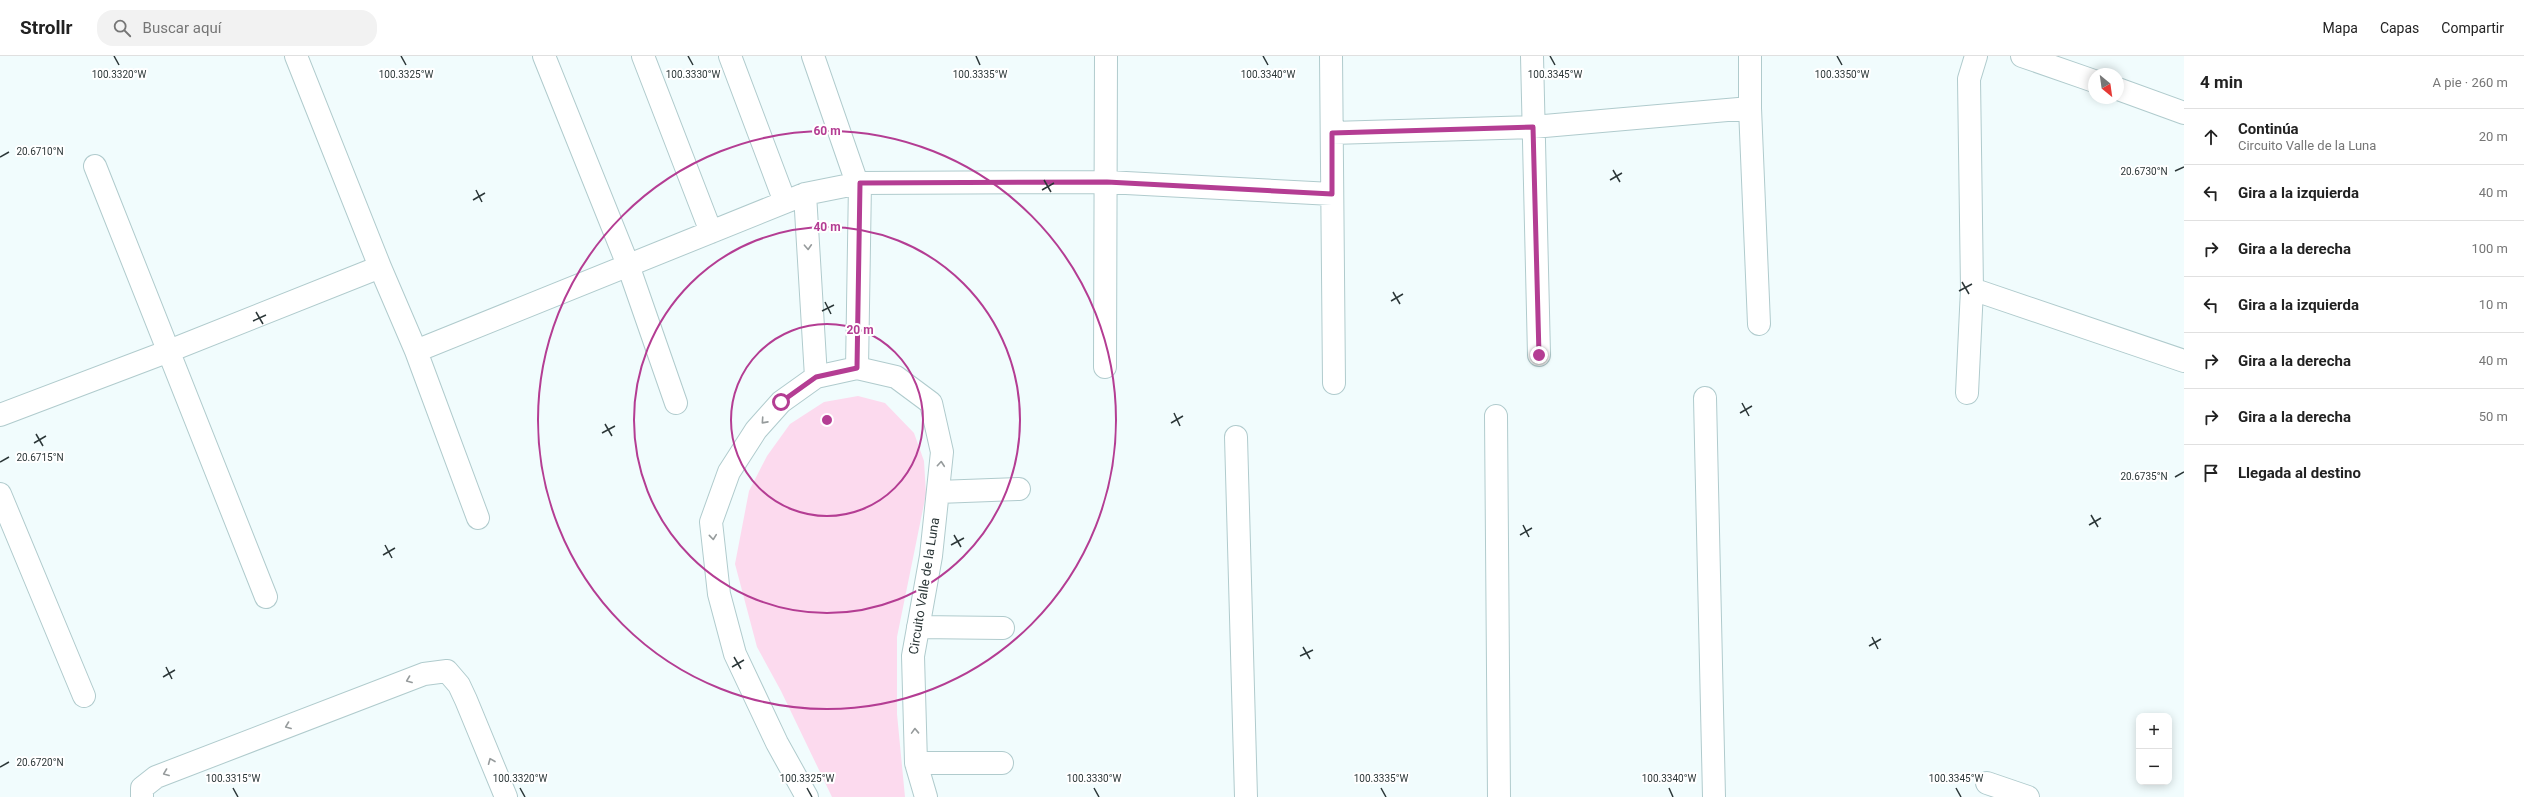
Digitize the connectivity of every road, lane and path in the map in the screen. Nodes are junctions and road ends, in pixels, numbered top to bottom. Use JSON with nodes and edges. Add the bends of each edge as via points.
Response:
{"nodes":[{"id":1,"x":296,"y":56,"type":"edge"},
{"id":2,"x":544,"y":56,"type":"edge"},
{"id":3,"x":643,"y":56,"type":"edge"},
{"id":4,"x":730,"y":56,"type":"edge"},
{"id":5,"x":813,"y":56,"type":"edge"},
{"id":6,"x":1106,"y":56,"type":"edge"},
{"id":7,"x":1331,"y":56,"type":"edge"},
{"id":8,"x":1532,"y":56,"type":"edge"},
{"id":9,"x":1750,"y":56,"type":"edge"},
{"id":10,"x":1976,"y":56,"type":"edge"},
{"id":11,"x":2022,"y":56,"type":"edge"},
{"id":12,"x":2088,"y":79,"type":"edge"},
{"id":13,"x":2124,"y":91,"type":"edge"},
{"id":14,"x":1750,"y":108,"type":"junction"},
{"id":15,"x":2184,"y":112,"type":"edge"},
{"id":16,"x":1533,"y":127,"type":"junction"},
{"id":17,"x":1332,"y":133,"type":"junction"},
{"id":18,"x":95,"y":166,"type":"dead end"},
{"id":19,"x":1107,"y":182,"type":"junction"},
{"id":20,"x":858,"y":183,"type":"junction"},
{"id":21,"x":805,"y":194,"type":"junction"},
{"id":22,"x":1332,"y":194,"type":"junction"},
{"id":23,"x":785,"y":202,"type":"junction"},
{"id":24,"x":711,"y":232,"type":"junction"},
{"id":25,"x":628,"y":265,"type":"junction"},
{"id":26,"x":380,"y":267,"type":"junction"},
{"id":27,"x":1972,"y":289,"type":"junction"},
{"id":28,"x":1759,"y":324,"type":"dead end"},
{"id":29,"x":169,"y":351,"type":"junction"},
{"id":30,"x":416,"y":351,"type":"junction"},
{"id":31,"x":1539,"y":355,"type":"dead end"},
{"id":32,"x":2184,"y":361,"type":"edge"},
{"id":33,"x":1105,"y":367,"type":"dead end"},
{"id":34,"x":857,"y":368,"type":"junction"},
{"id":35,"x":816,"y":377,"type":"junction"},
{"id":36,"x":1334,"y":383,"type":"dead end"},
{"id":37,"x":1967,"y":393,"type":"dead end"},
{"id":38,"x":1705,"y":398,"type":"dead end"},
{"id":39,"x":676,"y":403,"type":"dead end"},
{"id":40,"x":0,"y":414,"type":"edge"},
{"id":41,"x":1496,"y":416,"type":"dead end"},
{"id":42,"x":1236,"y":437,"type":"dead end"},
{"id":43,"x":1019,"y":489,"type":"dead end"},
{"id":44,"x":938,"y":492,"type":"junction"},
{"id":45,"x":0,"y":494,"type":"edge"},
{"id":46,"x":478,"y":518,"type":"dead end"},
{"id":47,"x":266,"y":597,"type":"dead end"},
{"id":48,"x":918,"y":627,"type":"junction"},
{"id":49,"x":1003,"y":628,"type":"dead end"},
{"id":50,"x":84,"y":696,"type":"dead end"},
{"id":51,"x":916,"y":763,"type":"junction"},
{"id":52,"x":1002,"y":763,"type":"dead end"},
{"id":53,"x":1987,"y":783,"type":"dead end"},
{"id":54,"x":142,"y":797,"type":"edge"},
{"id":55,"x":506,"y":797,"type":"edge"},
{"id":56,"x":807,"y":797,"type":"edge"},
{"id":57,"x":926,"y":797,"type":"edge"},
{"id":58,"x":1246,"y":797,"type":"edge"},
{"id":59,"x":1499,"y":797,"type":"edge"},
{"id":60,"x":1714,"y":797,"type":"edge"},
{"id":61,"x":2028,"y":797,"type":"edge"}],
"edges":[{"from":1,"to":26,"type":"street"},
{"from":2,"to":25,"type":"street"},
{"from":3,"to":24,"type":"street"},
{"from":4,"to":23,"type":"street"},
{"from":5,"to":20,"type":"street"},
{"from":6,"to":19,"type":"street"},
{"from":7,"to":17,"type":"street"},
{"from":8,"to":16,"type":"street"},
{"from":9,"to":14,"type":"street"},
{"from":10,"to":27,"type":"street","via":[[1969,79]]},
{"from":11,"to":12,"type":"street"},
{"from":13,"to":15,"type":"street"},
{"from":14,"to":16,"type":"street"},
{"from":14,"to":28,"type":"street"},
{"from":16,"to":17,"type":"street"},
{"from":16,"to":31,"type":"street"},
{"from":17,"to":22,"type":"street"},
{"from":18,"to":29,"type":"street"},
{"from":19,"to":20,"type":"street"},
{"from":19,"to":22,"type":"street"},
{"from":19,"to":33,"type":"street"},
{"from":20,"to":21,"type":"street"},
{"from":20,"to":34,"type":"street"},
{"from":21,"to":23,"type":"street"},
{"from":21,"to":35,"type":"street","one_way":true},
{"from":22,"to":36,"type":"street"},
{"from":23,"to":24,"type":"street"},
{"from":24,"to":25,"type":"street"},
{"from":25,"to":30,"type":"street"},
{"from":25,"to":39,"type":"street"},
{"from":26,"to":29,"type":"street"},
{"from":26,"to":30,"type":"street"},
{"from":27,"to":32,"type":"street"},
{"from":27,"to":37,"type":"street"},
{"from":29,"to":40,"type":"street"},
{"from":29,"to":47,"type":"street"},
{"from":30,"to":46,"type":"street"},
{"from":34,"to":35,"type":"street","name":"Circuito Valle de la Luna"},
{"from":44,"to":34,"type":"street","name":"Circuito Valle de la Luna","one_way":true,"via":[[942,452],[931,404],[896,376]]},
{"from":35,"to":56,"type":"street","name":"Circuito Valle de la Luna","one_way":true,"via":[[781,402],[756,430],[729,472],[711,522],[719,594],[735,654],[777,743]]},
{"from":38,"to":60,"type":"street"},
{"from":41,"to":59,"type":"street"},
{"from":42,"to":58,"type":"street"},
{"from":43,"to":44,"type":"street"},
{"from":44,"to":48,"type":"street","name":"Circuito Valle de la Luna","via":[[931,556]]},
{"from":45,"to":50,"type":"street"},
{"from":48,"to":49,"type":"street"},
{"from":51,"to":48,"type":"street","name":"Circuito Valle de la Luna","one_way":true,"via":[[913,656]]},
{"from":51,"to":52,"type":"street"},
{"from":51,"to":57,"type":"street","name":"Circuito Valle de la Luna"},
{"from":53,"to":61,"type":"street"},
{"from":55,"to":54,"type":"street","one_way":true,"via":[[459,685],[447,671],[424,674],[156,777],[142,788]]}]}
